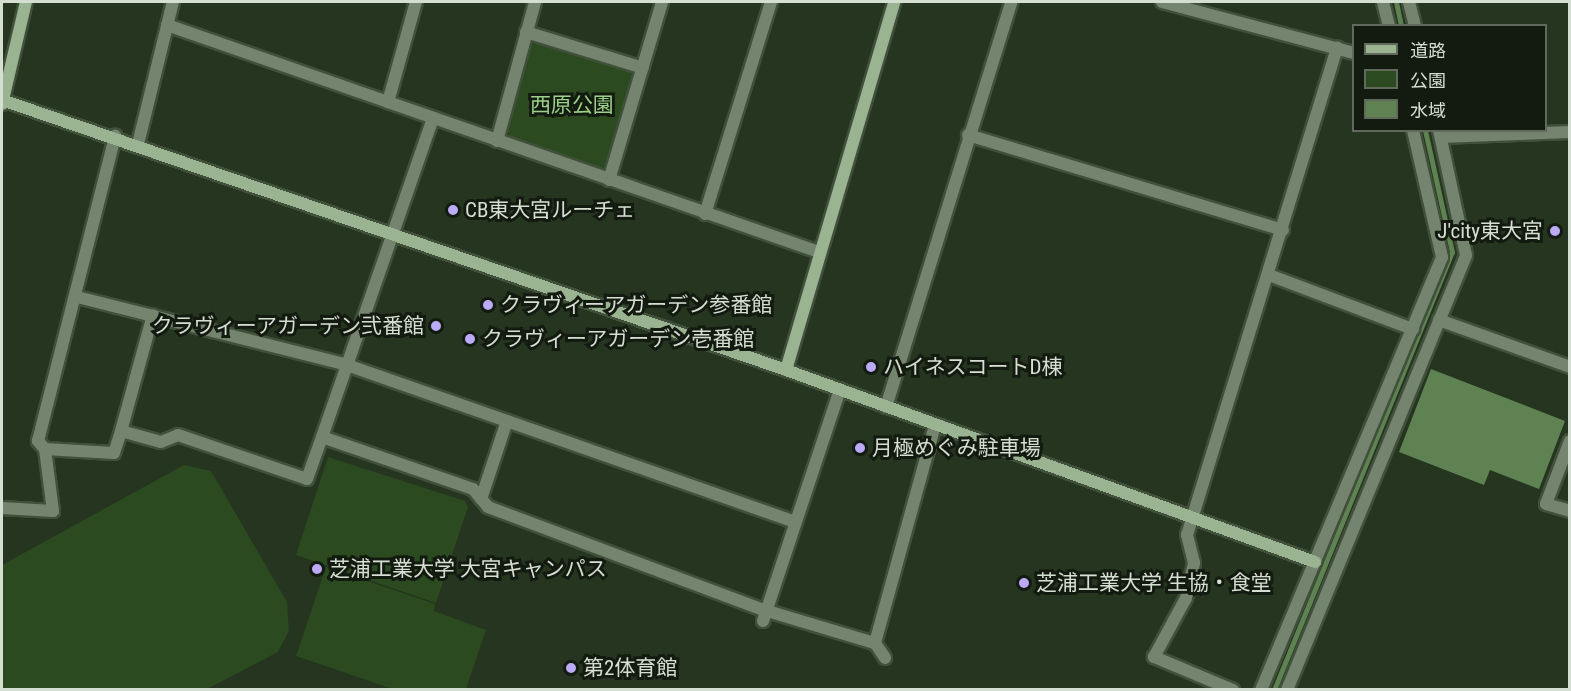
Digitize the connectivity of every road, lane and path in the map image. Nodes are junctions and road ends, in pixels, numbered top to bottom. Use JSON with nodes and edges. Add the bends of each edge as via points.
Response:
{"nodes":[{"id":1,"x":26,"y":2,"type":"edge"},
{"id":2,"x":173,"y":2,"type":"edge"},
{"id":3,"x":416,"y":2,"type":"edge"},
{"id":4,"x":535,"y":2,"type":"edge"},
{"id":5,"x":662,"y":2,"type":"edge"},
{"id":6,"x":771,"y":2,"type":"edge"},
{"id":7,"x":894,"y":2,"type":"edge"},
{"id":8,"x":1011,"y":2,"type":"edge"},
{"id":9,"x":1162,"y":2,"type":"edge"},
{"id":10,"x":1383,"y":2,"type":"edge"},
{"id":11,"x":1409,"y":2,"type":"edge"},
{"id":12,"x":1388,"y":24,"type":"edge"},
{"id":13,"x":1414,"y":24,"type":"edge"},
{"id":14,"x":167,"y":25,"type":"junction"},
{"id":15,"x":526,"y":32,"type":"junction"},
{"id":16,"x":1337,"y":48,"type":"junction"},
{"id":17,"x":1352,"y":53,"type":"edge"},
{"id":18,"x":643,"y":68,"type":"junction"},
{"id":19,"x":2,"y":101,"type":"edge"},
{"id":20,"x":388,"y":102,"type":"junction"},
{"id":21,"x":433,"y":118,"type":"junction"},
{"id":22,"x":1413,"y":132,"type":"edge"},
{"id":23,"x":1569,"y":132,"type":"edge"},
{"id":24,"x":1440,"y":134,"type":"edge"},
{"id":25,"x":968,"y":135,"type":"junction"},
{"id":26,"x":115,"y":136,"type":"junction"},
{"id":27,"x":497,"y":141,"type":"junction"},
{"id":28,"x":138,"y":144,"type":"junction"},
{"id":29,"x":609,"y":180,"type":"junction"},
{"id":30,"x":705,"y":214,"type":"junction"},
{"id":31,"x":1283,"y":230,"type":"junction"},
{"id":32,"x":392,"y":233,"type":"junction"},
{"id":33,"x":819,"y":252,"type":"junction"},
{"id":34,"x":1269,"y":275,"type":"junction"},
{"id":35,"x":77,"y":297,"type":"junction"},
{"id":36,"x":153,"y":315,"type":"junction"},
{"id":37,"x":1439,"y":320,"type":"junction"},
{"id":38,"x":1413,"y":329,"type":"junction"},
{"id":39,"x":347,"y":365,"type":"junction"},
{"id":40,"x":1569,"y":367,"type":"edge"},
{"id":41,"x":786,"y":370,"type":"junction"},
{"id":42,"x":840,"y":389,"type":"junction"},
{"id":43,"x":886,"y":407,"type":"junction"},
{"id":44,"x":507,"y":421,"type":"junction"},
{"id":45,"x":935,"y":424,"type":"junction"},
{"id":46,"x":121,"y":431,"type":"junction"},
{"id":47,"x":322,"y":436,"type":"junction"},
{"id":48,"x":1569,"y":441,"type":"edge"},
{"id":49,"x":45,"y":449,"type":"junction"},
{"id":50,"x":481,"y":499,"type":"junction"},
{"id":51,"x":2,"y":508,"type":"edge"},
{"id":52,"x":1569,"y":511,"type":"edge"},
{"id":53,"x":1194,"y":517,"type":"junction"},
{"id":54,"x":794,"y":521,"type":"junction"},
{"id":55,"x":1315,"y":562,"type":"junction"},
{"id":56,"x":763,"y":615,"type":"junction"},
{"id":57,"x":875,"y":643,"type":"junction"},
{"id":58,"x":885,"y":658,"type":"dead end"},
{"id":59,"x":1233,"y":690,"type":"edge"},
{"id":60,"x":1261,"y":690,"type":"edge"},
{"id":61,"x":1287,"y":690,"type":"edge"}],
"edges":[{"from":1,"to":19,"type":"street"},
{"from":2,"to":14,"type":"street"},
{"from":3,"to":20,"type":"street"},
{"from":4,"to":15,"type":"street"},
{"from":5,"to":18,"type":"street"},
{"from":6,"to":30,"type":"street"},
{"from":7,"to":33,"type":"street"},
{"from":8,"to":25,"type":"street"},
{"from":9,"to":16,"type":"street"},
{"from":10,"to":12,"type":"street"},
{"from":11,"to":13,"type":"street"},
{"from":14,"to":20,"type":"street"},
{"from":14,"to":28,"type":"street"},
{"from":15,"to":18,"type":"street"},
{"from":15,"to":27,"type":"street"},
{"from":16,"to":17,"type":"street"},
{"from":16,"to":31,"type":"street"},
{"from":18,"to":29,"type":"street"},
{"from":19,"to":26,"type":"street"},
{"from":20,"to":21,"type":"street"},
{"from":21,"to":27,"type":"street"},
{"from":21,"to":32,"type":"street"},
{"from":22,"to":38,"type":"street","via":[[1442,256]]},
{"from":23,"to":24,"type":"street"},
{"from":24,"to":37,"type":"street","via":[[1466,255]]},
{"from":25,"to":31,"type":"street"},
{"from":25,"to":43,"type":"street"},
{"from":26,"to":28,"type":"street"},
{"from":26,"to":35,"type":"street"},
{"from":27,"to":29,"type":"street"},
{"from":28,"to":32,"type":"street"},
{"from":29,"to":30,"type":"street"},
{"from":30,"to":33,"type":"street"},
{"from":31,"to":34,"type":"street"},
{"from":32,"to":39,"type":"street"},
{"from":32,"to":41,"type":"street"},
{"from":33,"to":41,"type":"street"},
{"from":34,"to":38,"type":"street"},
{"from":34,"to":53,"type":"street"},
{"from":35,"to":36,"type":"street"},
{"from":35,"to":49,"type":"street","via":[[38,441]]},
{"from":36,"to":39,"type":"street"},
{"from":36,"to":46,"type":"street"},
{"from":37,"to":40,"type":"street"},
{"from":37,"to":61,"type":"street"},
{"from":38,"to":55,"type":"street"},
{"from":39,"to":44,"type":"street"},
{"from":39,"to":47,"type":"street"},
{"from":41,"to":42,"type":"street"},
{"from":42,"to":43,"type":"street"},
{"from":42,"to":54,"type":"street"},
{"from":43,"to":45,"type":"street"},
{"from":44,"to":50,"type":"street"},
{"from":44,"to":54,"type":"street"},
{"from":45,"to":53,"type":"street"},
{"from":45,"to":57,"type":"street"},
{"from":46,"to":47,"type":"street","via":[[161,442],[178,435],[307,478]]},
{"from":46,"to":49,"type":"street","via":[[114,453]]},
{"from":47,"to":50,"type":"street","via":[[473,489]]},
{"from":48,"to":52,"type":"street","via":[[1546,504]]},
{"from":49,"to":51,"type":"street","via":[[53,511]]},
{"from":50,"to":56,"type":"street","via":[[489,507]]},
{"from":53,"to":55,"type":"street"},
{"from":53,"to":59,"type":"street","via":[[1187,535],[1194,562],[1186,598],[1154,657]]},
{"from":54,"to":56,"type":"street"},
{"from":55,"to":60,"type":"street"},
{"from":56,"to":57,"type":"street"},
{"from":57,"to":58,"type":"street"}]}
